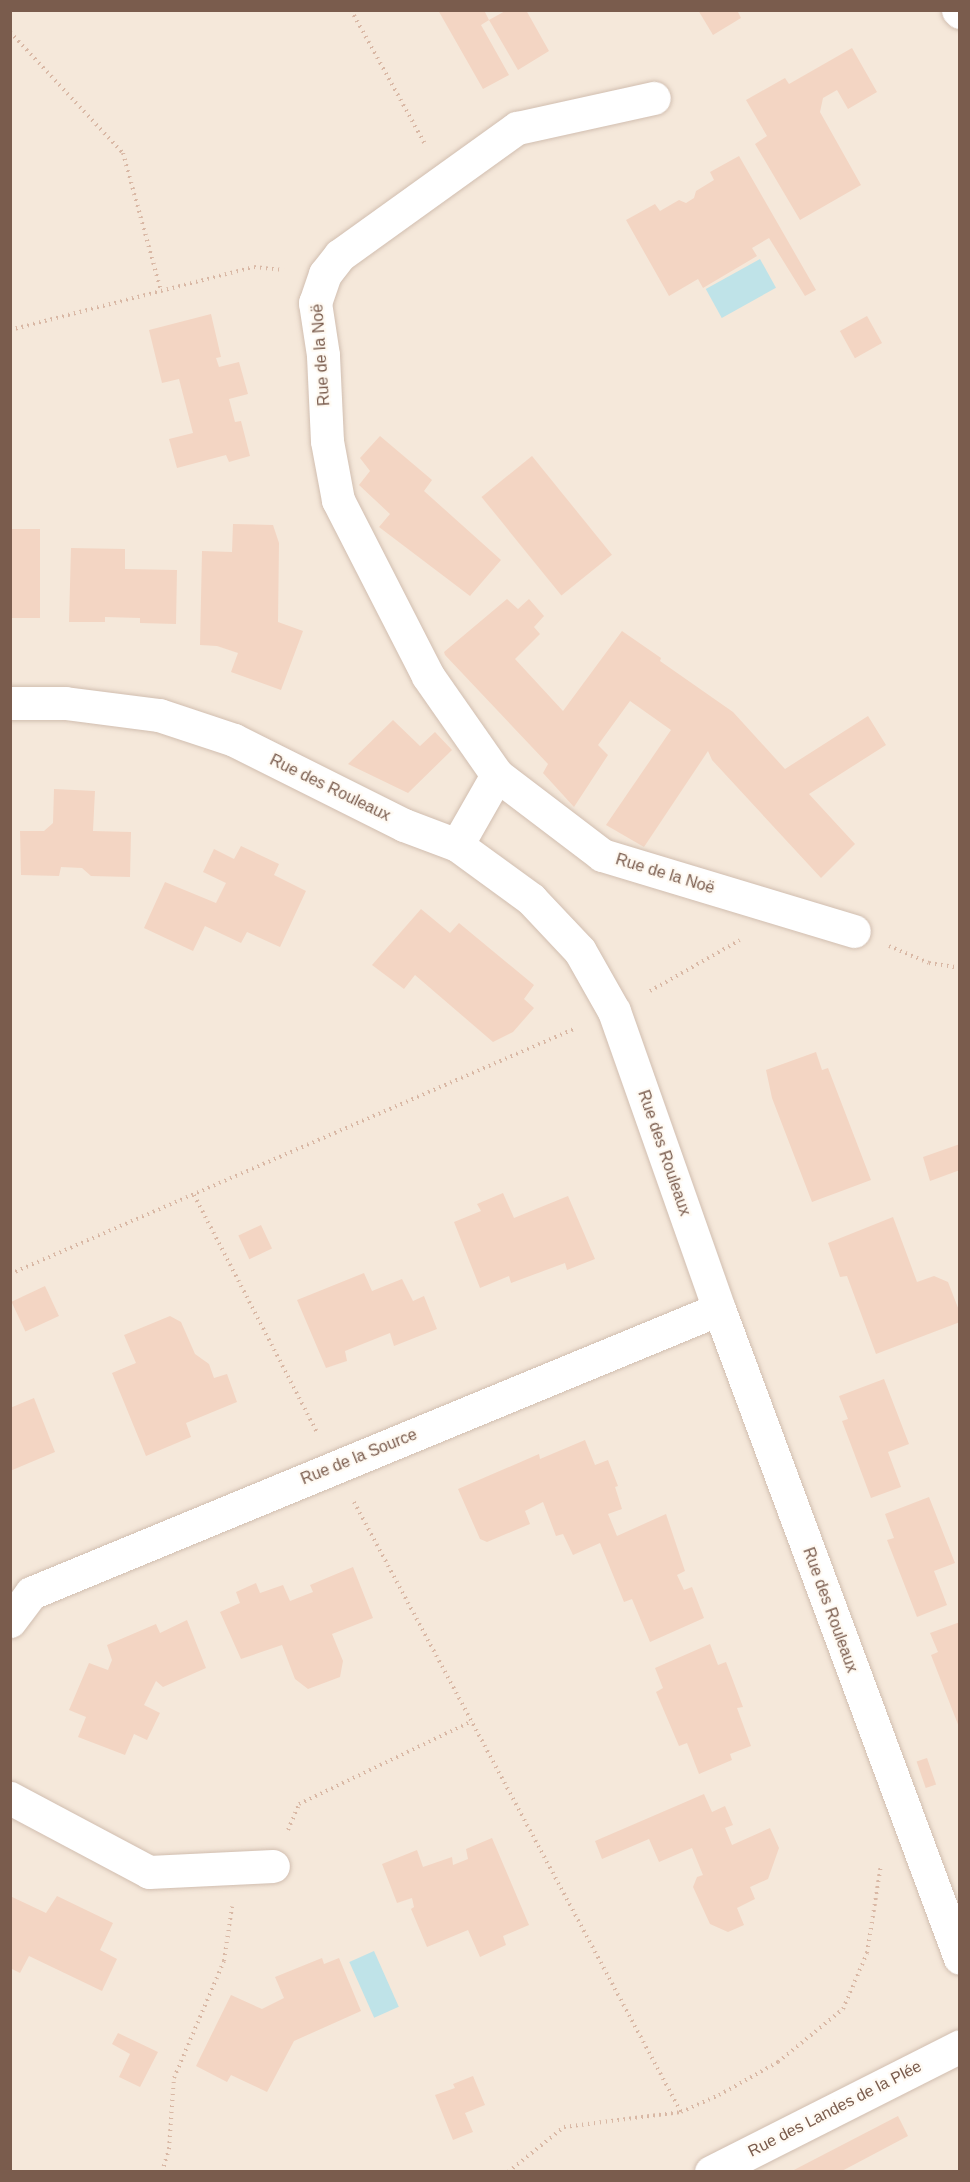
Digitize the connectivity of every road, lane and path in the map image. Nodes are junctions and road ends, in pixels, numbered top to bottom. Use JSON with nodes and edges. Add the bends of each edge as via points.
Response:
{"nodes":[{"id":1,"x":351,"y":10,"type":"edge"},
{"id":2,"x":10,"y":32,"type":"edge"},
{"id":3,"x":654,"y":98,"type":"dead end"},
{"id":4,"x":445,"y":180,"type":"junction"},
{"id":5,"x":325,"y":274,"type":"junction"},
{"id":6,"x":160,"y":291,"type":"junction"},
{"id":7,"x":10,"y":330,"type":"edge"},
{"id":8,"x":10,"y":703,"type":"edge"},
{"id":9,"x":497,"y":775,"type":"junction"},
{"id":10,"x":458,"y":845,"type":"junction"},
{"id":11,"x":791,"y":911,"type":"junction"},
{"id":12,"x":854,"y":931,"type":"joint"},
{"id":13,"x":960,"y":968,"type":"edge"},
{"id":14,"x":614,"y":1011,"type":"junction"},
{"id":15,"x":194,"y":1195,"type":"junction"},
{"id":16,"x":10,"y":1274,"type":"edge"},
{"id":17,"x":719,"y":1309,"type":"junction"},
{"id":18,"x":335,"y":1467,"type":"junction"},
{"id":19,"x":10,"y":1621,"type":"edge"},
{"id":20,"x":472,"y":1721,"type":"junction"},
{"id":21,"x":10,"y":1798,"type":"edge"},
{"id":22,"x":906,"y":1814,"type":"junction"},
{"id":23,"x":273,"y":1866,"type":"joint"},
{"id":24,"x":237,"y":1868,"type":"junction"},
{"id":25,"x":960,"y":1958,"type":"edge"},
{"id":26,"x":960,"y":2046,"type":"edge"},
{"id":27,"x":681,"y":2112,"type":"junction"},
{"id":28,"x":162,"y":2172,"type":"edge"},
{"id":29,"x":508,"y":2172,"type":"edge"},
{"id":30,"x":711,"y":2172,"type":"edge"}],
"edges":[{"from":1,"to":4,"type":"path"},
{"from":2,"to":6,"type":"path","via":[[123,153]]},
{"from":3,"to":4,"type":"street","name":"Rue de la Noë","via":[[517,128]]},
{"from":4,"to":5,"type":"street","name":"Rue de la Noë","via":[[340,255]]},
{"from":5,"to":6,"type":"path","via":[[254,267]]},
{"from":5,"to":9,"type":"street","name":"Rue de la Noë","via":[[315,303],[323,356],[327,441],[338,500],[428,676]]},
{"from":6,"to":7,"type":"path"},
{"from":8,"to":10,"type":"street","name":"Rue des Rouleaux","via":[[64,703],[159,715],[234,740],[404,825]]},
{"from":9,"to":10,"type":"street"},
{"from":9,"to":11,"type":"street","name":"Rue de la Noë","via":[[602,855]]},
{"from":10,"to":14,"type":"street","name":"Rue des Rouleaux","via":[[531,899],[580,951]]},
{"from":11,"to":12,"type":"street","name":"Rue de la Noë"},
{"from":11,"to":14,"type":"path"},
{"from":12,"to":13,"type":"path","via":[[929,963]]},
{"from":14,"to":15,"type":"path"},
{"from":14,"to":17,"type":"street","name":"Rue des Rouleaux"},
{"from":15,"to":16,"type":"path"},
{"from":15,"to":18,"type":"path"},
{"from":17,"to":18,"type":"street","name":"Rue de la Source"},
{"from":17,"to":22,"type":"street","name":"Rue des Rouleaux"},
{"from":18,"to":19,"type":"street","name":"Rue de la Source","via":[[31,1593]]},
{"from":18,"to":20,"type":"path"},
{"from":20,"to":23,"type":"path","via":[[299,1804]]},
{"from":20,"to":27,"type":"path"},
{"from":21,"to":24,"type":"street","via":[[149,1872]]},
{"from":22,"to":25,"type":"street","name":"Rue des Rouleaux"},
{"from":22,"to":27,"type":"path","via":[[879,1867],[867,1953],[843,2009],[778,2062]]},
{"from":23,"to":24,"type":"street"},
{"from":24,"to":28,"type":"path","via":[[224,1961],[174,2078],[169,2149]]},
{"from":26,"to":30,"type":"street","name":"Rue des Landes de la Plée"},
{"from":27,"to":29,"type":"path","via":[[564,2127]]}]}
